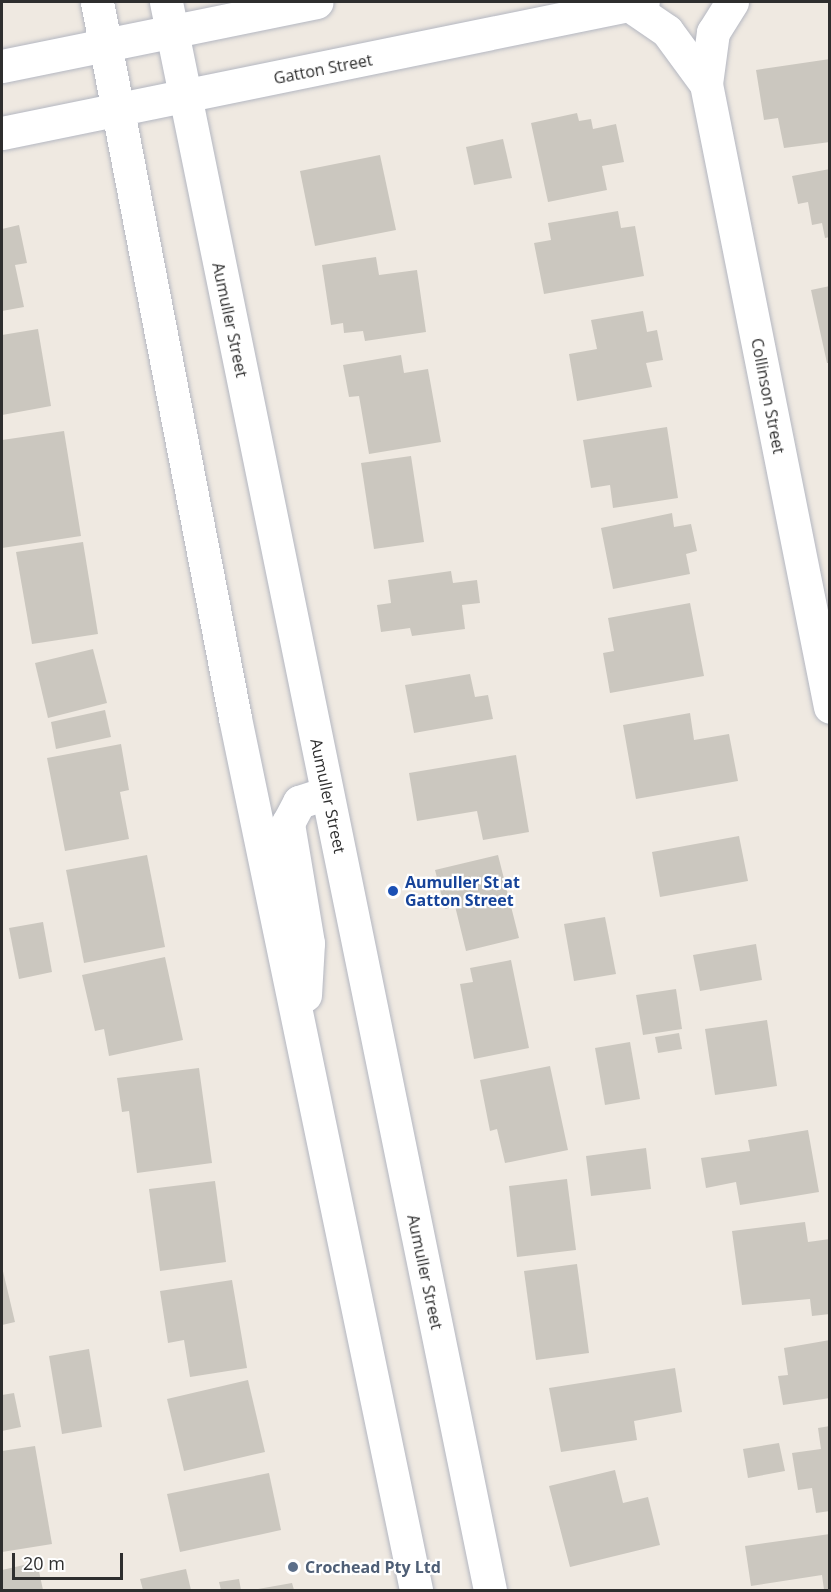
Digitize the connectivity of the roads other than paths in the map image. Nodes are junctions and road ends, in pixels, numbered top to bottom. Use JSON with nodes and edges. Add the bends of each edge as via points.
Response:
{"nodes":[{"id":1,"x":97,"y":2,"type":"edge"},
{"id":2,"x":317,"y":2,"type":"edge"},
{"id":3,"x":732,"y":2,"type":"edge"},
{"id":4,"x":636,"y":3,"type":"edge"},
{"id":5,"x":169,"y":16,"type":"edge"},
{"id":6,"x":105,"y":44,"type":"junction"},
{"id":7,"x":2,"y":66,"type":"edge"},
{"id":8,"x":706,"y":84,"type":"junction"},
{"id":9,"x":184,"y":96,"type":"junction"},
{"id":10,"x":118,"y":111,"type":"junction"},
{"id":11,"x":2,"y":133,"type":"edge"},
{"id":12,"x":830,"y":707,"type":"edge"},
{"id":13,"x":327,"y":793,"type":"junction"},
{"id":14,"x":302,"y":1042,"type":"junction"},
{"id":15,"x":416,"y":1590,"type":"edge"},
{"id":16,"x":490,"y":1590,"type":"edge"}],
"edges":[{"from":1,"to":6,"type":"main road"},
{"from":2,"to":5,"type":"main road"},
{"from":3,"to":8,"type":"main road","name":"Collinson Street","via":[[713,33]]},
{"from":4,"to":8,"type":"main road","name":"Collinson Street","via":[[667,31]]},
{"from":4,"to":9,"type":"main road","name":"Gatton Street"},
{"from":5,"to":6,"type":"main road"},
{"from":5,"to":9,"type":"main road","name":"Aumuller Street"},
{"from":6,"to":7,"type":"main road"},
{"from":6,"to":10,"type":"main road"},
{"from":8,"to":12,"type":"main road","name":"Collinson Street"},
{"from":9,"to":10,"type":"main road","name":"Gatton Street"},
{"from":9,"to":13,"type":"main road","name":"Aumuller Street"},
{"from":10,"to":11,"type":"main road","name":"Gatton Street"},
{"from":10,"to":14,"type":"main road"},
{"from":13,"to":14,"type":"main road","via":[[299,802],[288,823],[308,944]]},
{"from":13,"to":16,"type":"main road","name":"Aumuller Street"},
{"from":14,"to":15,"type":"main road"}]}
